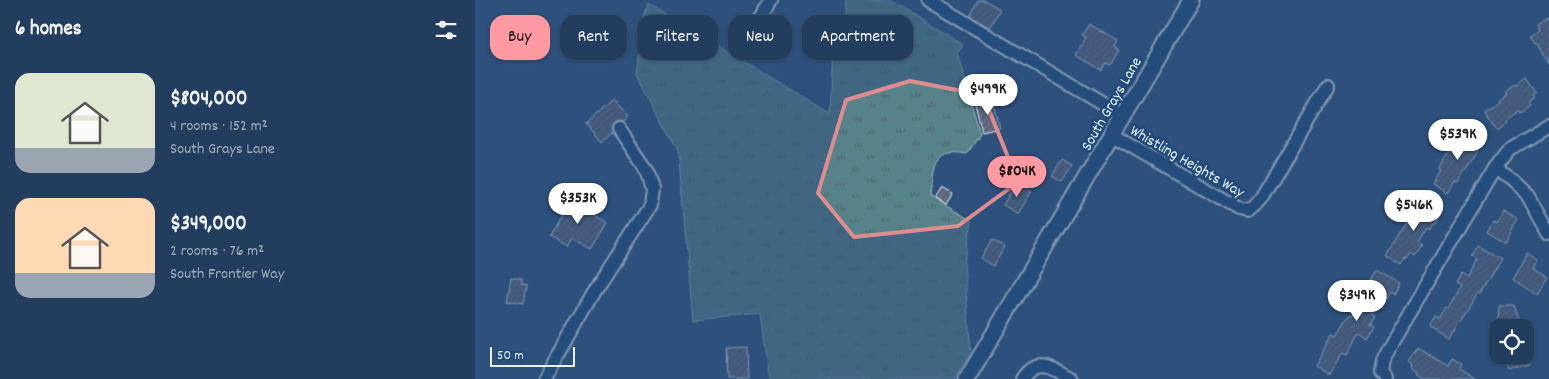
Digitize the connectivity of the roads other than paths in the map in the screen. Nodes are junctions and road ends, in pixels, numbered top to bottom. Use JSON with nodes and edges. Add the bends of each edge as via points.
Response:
{"nodes":[{"id":1,"x":771,"y":0,"type":"edge"},
{"id":2,"x":928,"y":0,"type":"edge"},
{"id":3,"x":1191,"y":0,"type":"edge"},
{"id":4,"x":762,"y":15,"type":"edge"},
{"id":5,"x":1328,"y":85,"type":"dead end"},
{"id":6,"x":1123,"y":116,"type":"junction"},
{"id":7,"x":1549,"y":126,"type":"edge"},
{"id":8,"x":619,"y":130,"type":"dead end"},
{"id":9,"x":1112,"y":134,"type":"junction"},
{"id":10,"x":1495,"y":168,"type":"junction"},
{"id":11,"x":1549,"y":234,"type":"edge"},
{"id":12,"x":1382,"y":376,"type":"edge"},
{"id":13,"x":545,"y":379,"type":"edge"},
{"id":14,"x":967,"y":379,"type":"edge"},
{"id":15,"x":1022,"y":379,"type":"edge"},
{"id":16,"x":1071,"y":379,"type":"edge"}],
"edges":[{"from":1,"to":4,"type":"street"},
{"from":2,"to":6,"type":"street","name":"Whistling Heights Way"},
{"from":3,"to":6,"type":"street","name":"South Grays Lane"},
{"from":5,"to":9,"type":"street","name":"Whistling Heights Way","via":[[1261,198],[1248,211],[1239,209]]},
{"from":6,"to":9,"type":"street","name":"South Grays Lane"},
{"from":7,"to":10,"type":"street","via":[[1510,149]]},
{"from":8,"to":13,"type":"street","via":[[646,169],[652,189],[649,205],[595,290]]},
{"from":9,"to":14,"type":"street","name":"South Grays Lane"},
{"from":10,"to":11,"type":"street","via":[[1527,196]]},
{"from":10,"to":12,"type":"street","via":[[1388,349],[1382,361]]},
{"from":15,"to":16,"type":"street","via":[[1033,368],[1044,365]]}]}
